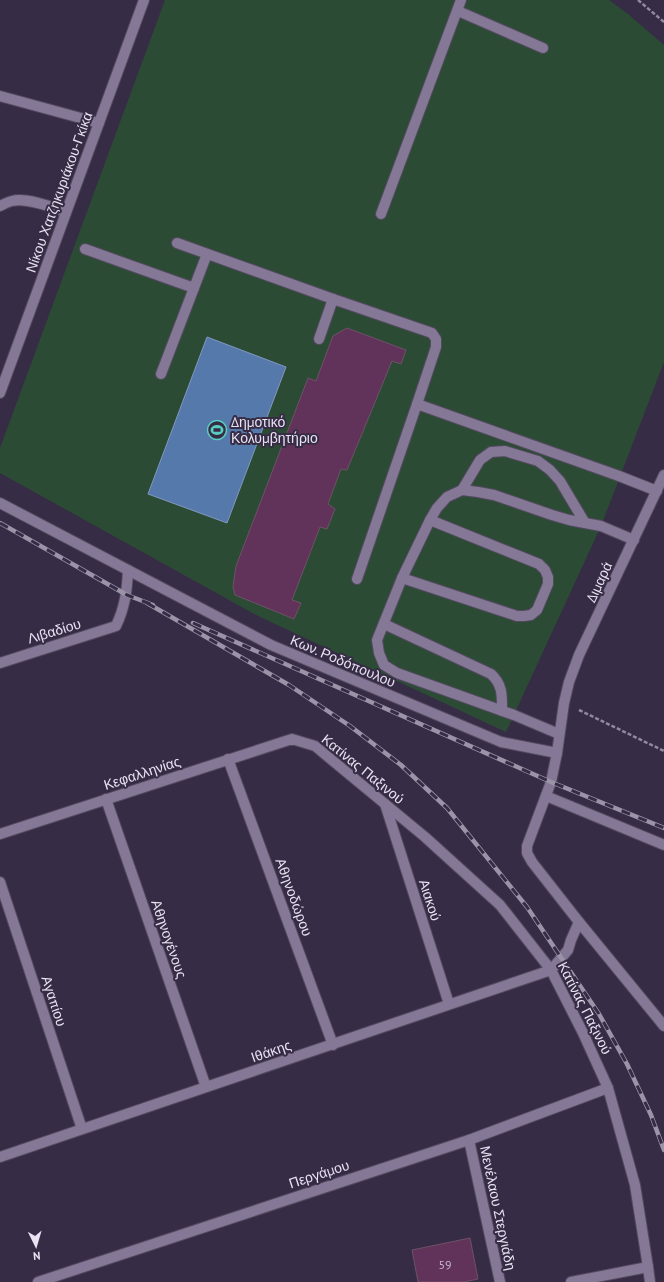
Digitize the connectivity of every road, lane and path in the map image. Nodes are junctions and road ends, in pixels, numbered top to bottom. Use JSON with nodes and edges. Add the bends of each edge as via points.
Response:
{"nodes":[{"id":1,"x":144,"y":0,"type":"edge"},
{"id":2,"x":461,"y":0,"type":"edge"},
{"id":3,"x":638,"y":0,"type":"edge"},
{"id":4,"x":458,"y":11,"type":"junction"},
{"id":5,"x":664,"y":22,"type":"edge"},
{"id":6,"x":543,"y":48,"type":"dead end"},
{"id":7,"x":0,"y":96,"type":"edge"},
{"id":8,"x":99,"y":123,"type":"junction"},
{"id":9,"x":0,"y":206,"type":"edge"},
{"id":10,"x":66,"y":212,"type":"junction"},
{"id":11,"x":380,"y":214,"type":"dead end"},
{"id":12,"x":177,"y":243,"type":"dead end"},
{"id":13,"x":85,"y":249,"type":"dead end"},
{"id":14,"x":207,"y":254,"type":"junction"},
{"id":15,"x":194,"y":288,"type":"junction"},
{"id":16,"x":333,"y":300,"type":"junction"},
{"id":17,"x":319,"y":339,"type":"dead end"},
{"id":18,"x":161,"y":374,"type":"dead end"},
{"id":19,"x":0,"y":393,"type":"edge"},
{"id":20,"x":418,"y":404,"type":"junction"},
{"id":21,"x":664,"y":475,"type":"edge"},
{"id":22,"x":462,"y":490,"type":"junction"},
{"id":23,"x":657,"y":491,"type":"junction"},
{"id":24,"x":0,"y":503,"type":"edge"},
{"id":25,"x":430,"y":520,"type":"junction"},
{"id":26,"x":585,"y":523,"type":"junction"},
{"id":27,"x":634,"y":540,"type":"junction"},
{"id":28,"x":128,"y":570,"type":"junction"},
{"id":29,"x":402,"y":578,"type":"junction"},
{"id":30,"x":358,"y":579,"type":"dead end"},
{"id":31,"x":384,"y":624,"type":"junction"},
{"id":32,"x":0,"y":662,"type":"edge"},
{"id":33,"x":564,"y":703,"type":"junction"},
{"id":34,"x":502,"y":711,"type":"junction"},
{"id":35,"x":560,"y":734,"type":"junction"},
{"id":36,"x":292,"y":739,"type":"joint"},
{"id":37,"x":664,"y":751,"type":"edge"},
{"id":38,"x":557,"y":753,"type":"junction"},
{"id":39,"x":228,"y":760,"type":"junction"},
{"id":40,"x":546,"y":796,"type":"junction"},
{"id":41,"x":106,"y":799,"type":"junction"},
{"id":42,"x":385,"y":804,"type":"junction"},
{"id":43,"x":0,"y":834,"type":"edge"},
{"id":44,"x":664,"y":845,"type":"edge"},
{"id":45,"x":0,"y":882,"type":"edge"},
{"id":46,"x":579,"y":922,"type":"junction"},
{"id":47,"x":551,"y":970,"type":"junction"},
{"id":48,"x":449,"y":1004,"type":"junction"},
{"id":49,"x":654,"y":1014,"type":"junction"},
{"id":50,"x":664,"y":1026,"type":"edge"},
{"id":51,"x":664,"y":1036,"type":"edge"},
{"id":52,"x":332,"y":1045,"type":"junction"},
{"id":53,"x":206,"y":1087,"type":"junction"},
{"id":54,"x":608,"y":1088,"type":"junction"},
{"id":55,"x":82,"y":1129,"type":"junction"},
{"id":56,"x":469,"y":1140,"type":"junction"},
{"id":57,"x":0,"y":1158,"type":"edge"},
{"id":58,"x":648,"y":1267,"type":"junction"},
{"id":59,"x":38,"y":1282,"type":"edge"},
{"id":60,"x":500,"y":1282,"type":"edge"},
{"id":61,"x":571,"y":1282,"type":"edge"},
{"id":62,"x":650,"y":1282,"type":"edge"}],
"edges":[{"from":1,"to":8,"type":"street","name":"Νίκου Χατζηκυριάκου-Γκίκα"},
{"from":2,"to":4,"type":"street"},
{"from":3,"to":5,"type":"path"},
{"from":4,"to":6,"type":"street"},
{"from":4,"to":11,"type":"street"},
{"from":7,"to":8,"type":"street"},
{"from":8,"to":10,"type":"street","name":"Νίκου Χατζηκυριάκου-Γκίκα"},
{"from":9,"to":10,"type":"street","via":[[14,200],[28,201]]},
{"from":10,"to":19,"type":"street","name":"Νίκου Χατζηκυριάκου-Γκίκα"},
{"from":12,"to":14,"type":"street"},
{"from":13,"to":15,"type":"street"},
{"from":14,"to":15,"type":"street"},
{"from":14,"to":16,"type":"street"},
{"from":15,"to":18,"type":"street"},
{"from":16,"to":17,"type":"street"},
{"from":16,"to":20,"type":"street","via":[[432,333],[436,339],[436,347]]},
{"from":20,"to":23,"type":"street"},
{"from":20,"to":30,"type":"street"},
{"from":21,"to":23,"type":"street","name":"Διμαρά"},
{"from":22,"to":25,"type":"street","via":[[448,497]]},
{"from":22,"to":26,"type":"street","via":[[494,495],[552,515]]},
{"from":22,"to":26,"type":"street","via":[[480,460],[491,452],[505,451],[538,461],[550,470],[560,481]]},
{"from":23,"to":27,"type":"street","name":"Διμαρά"},
{"from":24,"to":28,"type":"street","name":"Κων. Ροδόπουλου"},
{"from":25,"to":29,"type":"street"},
{"from":25,"to":29,"type":"street","via":[[539,564],[545,570],[548,584],[537,610],[531,614],[517,616]]},
{"from":26,"to":27,"type":"street","via":[[601,526]]},
{"from":27,"to":33,"type":"street","name":"Διμαρά","via":[[579,655]]},
{"from":28,"to":32,"type":"street","name":"Λιβαδίου","via":[[122,614],[116,626]]},
{"from":28,"to":38,"type":"street","name":"Κων. Ροδόπουλου","via":[[271,645],[321,667],[501,742]]},
{"from":29,"to":31,"type":"street"},
{"from":31,"to":34,"type":"street","via":[[491,674],[498,680]]},
{"from":31,"to":34,"type":"street","via":[[377,640],[378,653],[384,665],[397,673]]},
{"from":33,"to":35,"type":"street","name":"Διμαρά"},
{"from":33,"to":37,"type":"path"},
{"from":34,"to":35,"type":"street"},
{"from":35,"to":38,"type":"street","name":"Διμαρά"},
{"from":36,"to":39,"type":"street","name":"Κεφαλληνίας"},
{"from":36,"to":42,"type":"street","name":"Κατίνας Παξινού","via":[[315,746]]},
{"from":38,"to":40,"type":"street","name":"Διμαρά"},
{"from":39,"to":41,"type":"street","name":"Κεφαλληνίας"},
{"from":39,"to":52,"type":"street","name":"Αθηνοδώρου"},
{"from":40,"to":44,"type":"street"},
{"from":40,"to":46,"type":"street","name":"Διμαρά","via":[[528,842],[527,852]]},
{"from":41,"to":43,"type":"street","name":"Κεφαλληνίας"},
{"from":41,"to":53,"type":"street","name":"Αθηνογένους"},
{"from":42,"to":47,"type":"street","name":"Κατίνας Παξινού","via":[[500,905]]},
{"from":42,"to":48,"type":"street","name":"Αιακού"},
{"from":45,"to":55,"type":"street","name":"Αγαπίου"},
{"from":46,"to":47,"type":"street","via":[[568,950]]},
{"from":46,"to":49,"type":"street"},
{"from":47,"to":48,"type":"street","name":"Ιθάκης"},
{"from":47,"to":54,"type":"street","name":"Κατίνας Παξινού"},
{"from":48,"to":52,"type":"street","name":"Ιθάκης"},
{"from":49,"to":50,"type":"street"},
{"from":49,"to":51,"type":"street"},
{"from":52,"to":53,"type":"street","name":"Ιθάκης"},
{"from":53,"to":55,"type":"street","name":"Ιθάκης"},
{"from":54,"to":56,"type":"street","name":"Περγάμου"},
{"from":54,"to":58,"type":"street","name":"Κατίνας Παξινού","via":[[635,1185]]},
{"from":55,"to":57,"type":"street","name":"Ιθάκης"},
{"from":56,"to":59,"type":"street","name":"Περγάμου"},
{"from":56,"to":60,"type":"street","name":"Μενέλαου Στεργιάδη"},
{"from":58,"to":61,"type":"street"},
{"from":58,"to":62,"type":"street","name":"Κατίνας Παξινού"}]}
